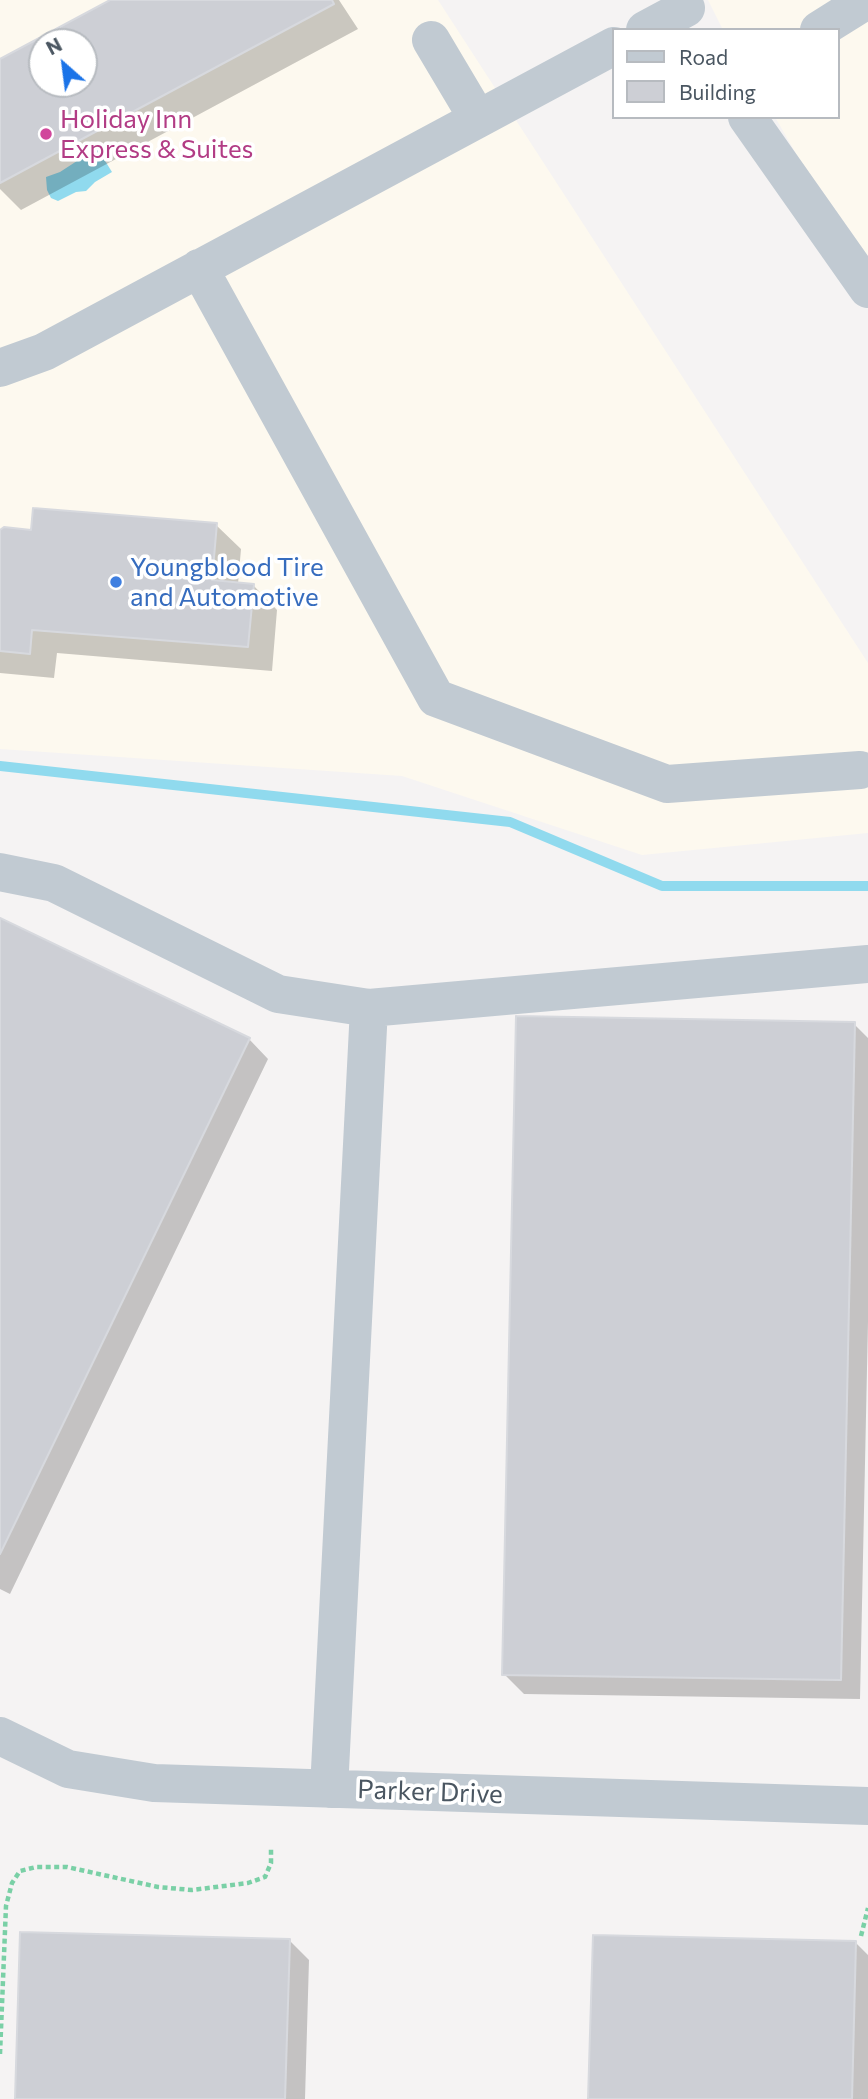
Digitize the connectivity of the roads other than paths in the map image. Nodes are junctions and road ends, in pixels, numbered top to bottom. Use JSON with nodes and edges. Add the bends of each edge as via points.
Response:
{"nodes":[{"id":1,"x":867,"y":0,"type":"edge"},
{"id":2,"x":689,"y":12,"type":"edge"},
{"id":3,"x":650,"y":28,"type":"edge"},
{"id":4,"x":822,"y":28,"type":"edge"},
{"id":5,"x":430,"y":40,"type":"dead end"},
{"id":6,"x":612,"y":47,"type":"edge"},
{"id":7,"x":478,"y":119,"type":"junction"},
{"id":8,"x":748,"y":119,"type":"edge"},
{"id":9,"x":199,"y":268,"type":"junction"},
{"id":10,"x":868,"y":289,"type":"edge"},
{"id":11,"x":0,"y":368,"type":"edge"},
{"id":12,"x":860,"y":770,"type":"dead end"},
{"id":13,"x":0,"y":872,"type":"edge"},
{"id":14,"x":868,"y":964,"type":"edge"},
{"id":15,"x":369,"y":1008,"type":"junction"},
{"id":16,"x":0,"y":1736,"type":"edge"},
{"id":17,"x":328,"y":1789,"type":"junction"},
{"id":18,"x":868,"y":1806,"type":"edge"}],
"edges":[{"from":1,"to":4,"type":"street"},
{"from":2,"to":3,"type":"street"},
{"from":5,"to":7,"type":"street"},
{"from":6,"to":7,"type":"street"},
{"from":7,"to":9,"type":"street"},
{"from":8,"to":10,"type":"street"},
{"from":9,"to":11,"type":"street","via":[[44,352]]},
{"from":9,"to":12,"type":"street","via":[[436,698],[667,783]]},
{"from":13,"to":15,"type":"street","via":[[54,883],[278,994]]},
{"from":14,"to":15,"type":"street"},
{"from":15,"to":17,"type":"street"},
{"from":16,"to":17,"type":"street","name":"Parker Drive","via":[[68,1769],[154,1783]]},
{"from":17,"to":18,"type":"street","name":"Parker Drive"}]}
